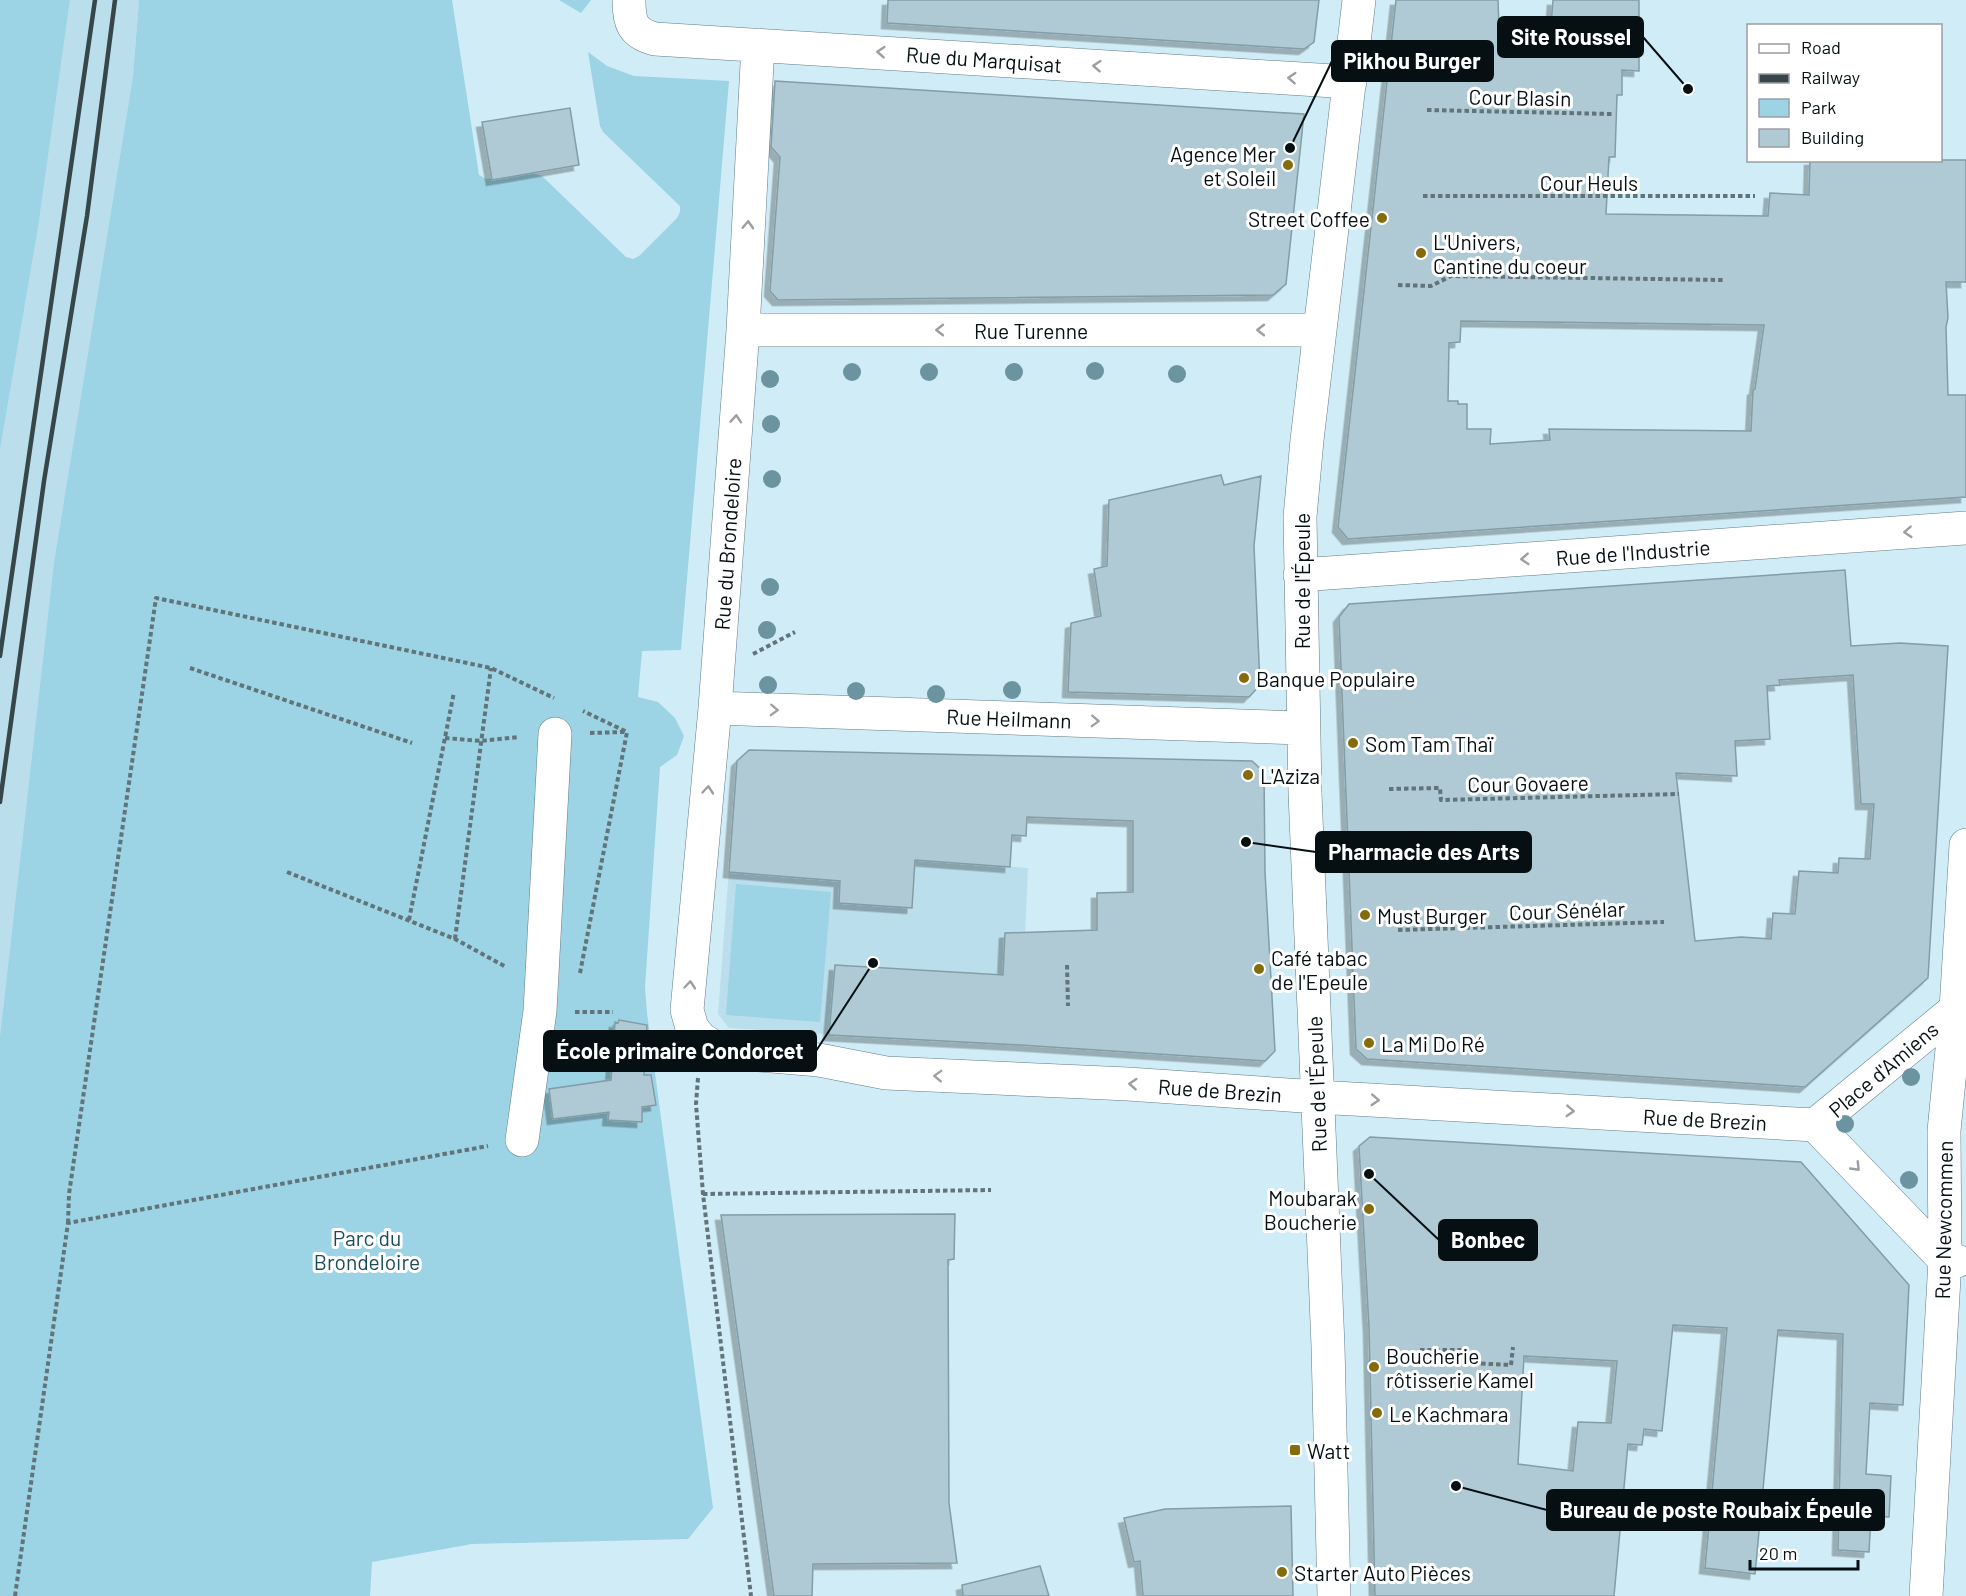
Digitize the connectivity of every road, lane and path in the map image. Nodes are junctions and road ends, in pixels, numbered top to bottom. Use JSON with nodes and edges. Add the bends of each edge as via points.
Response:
{"nodes":[{"id":1,"x":1359,"y":0,"type":"edge"},
{"id":2,"x":629,"y":8,"type":"edge"},
{"id":3,"x":758,"y":45,"type":"junction"},
{"id":4,"x":1350,"y":82,"type":"junction"},
{"id":5,"x":1427,"y":110,"type":"dead end"},
{"id":6,"x":1612,"y":114,"type":"dead end"},
{"id":7,"x":1423,"y":196,"type":"dead end"},
{"id":8,"x":1755,"y":196,"type":"dead end"},
{"id":9,"x":1723,"y":280,"type":"dead end"},
{"id":10,"x":1398,"y":285,"type":"dead end"},
{"id":11,"x":743,"y":330,"type":"junction"},
{"id":12,"x":1320,"y":330,"type":"junction"},
{"id":13,"x":1966,"y":528,"type":"edge"},
{"id":14,"x":1300,"y":575,"type":"junction"},
{"id":15,"x":190,"y":668,"type":"dead end"},
{"id":16,"x":491,"y":668,"type":"junction"},
{"id":17,"x":454,"y":692,"type":"dead end"},
{"id":18,"x":564,"y":702,"type":"dead end"},
{"id":19,"x":575,"y":707,"type":"dead end"},
{"id":20,"x":715,"y":708,"type":"junction"},
{"id":21,"x":1302,"y":728,"type":"junction"},
{"id":22,"x":555,"y":734,"type":"dead end"},
{"id":23,"x":412,"y":743,"type":"dead end"},
{"id":24,"x":1389,"y":789,"type":"dead end"},
{"id":25,"x":1679,"y":795,"type":"dead end"},
{"id":26,"x":1966,"y":845,"type":"edge"},
{"id":27,"x":287,"y":872,"type":"dead end"},
{"id":28,"x":409,"y":920,"type":"junction"},
{"id":29,"x":1664,"y":922,"type":"dead end"},
{"id":30,"x":1398,"y":930,"type":"dead end"},
{"id":31,"x":455,"y":939,"type":"junction"},
{"id":32,"x":1067,"y":965,"type":"dead end"},
{"id":33,"x":542,"y":986,"type":"junction"},
{"id":34,"x":1068,"y":1006,"type":"dead end"},
{"id":35,"x":1961,"y":1009,"type":"edge"},
{"id":36,"x":701,"y":1040,"type":"junction"},
{"id":37,"x":1317,"y":1096,"type":"junction"},
{"id":38,"x":1815,"y":1125,"type":"junction"},
{"id":39,"x":522,"y":1140,"type":"joint"},
{"id":40,"x":991,"y":1190,"type":"dead end"},
{"id":41,"x":703,"y":1194,"type":"junction"},
{"id":42,"x":68,"y":1223,"type":"junction"},
{"id":43,"x":1955,"y":1261,"type":"edge"},
{"id":44,"x":1513,"y":1347,"type":"dead end"},
{"id":45,"x":1420,"y":1350,"type":"dead end"},
{"id":46,"x":15,"y":1596,"type":"edge"},
{"id":47,"x":751,"y":1596,"type":"edge"},
{"id":48,"x":1334,"y":1596,"type":"edge"},
{"id":49,"x":1926,"y":1596,"type":"edge"}],
"edges":[{"from":1,"to":4,"type":"street","name":"Rue de l'Épeule"},
{"from":2,"to":3,"type":"street","name":"Rue du Marquisat","via":[[634,28],[648,38]]},
{"from":4,"to":3,"type":"street","name":"Rue du Marquisat","one_way":true},
{"from":11,"to":3,"type":"street","name":"Rue du Brondeloire","one_way":true},
{"from":4,"to":12,"type":"street","name":"Rue de l'Épeule"},
{"from":5,"to":6,"type":"path","name":"Cour Blasin"},
{"from":7,"to":8,"type":"path","name":"Cour Heuls"},
{"from":9,"to":10,"type":"path","via":[[1451,276],[1431,286]]},
{"from":12,"to":11,"type":"street","name":"Rue Turenne","one_way":true},
{"from":20,"to":11,"type":"street","name":"Rue du Brondeloire","one_way":true},
{"from":12,"to":14,"type":"street","name":"Rue de l'Épeule","via":[[1300,517]]},
{"from":13,"to":14,"type":"street","name":"Rue de l'Industrie","one_way":true},
{"from":14,"to":21,"type":"street","name":"Rue de l'Épeule"},
{"from":15,"to":23,"type":"path"},
{"from":16,"to":18,"type":"path"},
{"from":16,"to":31,"type":"path"},
{"from":16,"to":42,"type":"path","via":[[156,598],[69,1194]]},
{"from":17,"to":28,"type":"path"},
{"from":19,"to":33,"type":"path","via":[[627,732],[579,977]]},
{"from":20,"to":21,"type":"street","name":"Rue Heilmann","one_way":true},
{"from":36,"to":20,"type":"street","name":"Rue du Brondeloire","one_way":true,"via":[[692,1028],[687,1010]]},
{"from":21,"to":37,"type":"street","name":"Rue de l'Épeule"},
{"from":22,"to":33,"type":"street"},
{"from":24,"to":25,"type":"path","name":"Cour Govaere","via":[[1440,788],[1441,800]]},
{"from":26,"to":35,"type":"street","name":"Rue Newcommen"},
{"from":27,"to":28,"type":"path"},
{"from":28,"to":31,"type":"path"},
{"from":29,"to":30,"type":"path","name":"Cour Sénélar"},
{"from":31,"to":33,"type":"path"},
{"from":32,"to":34,"type":"path"},
{"from":33,"to":39,"type":"street"},
{"from":35,"to":38,"type":"street","name":"Place d'Amiens"},
{"from":35,"to":43,"type":"street","name":"Rue Newcommen","via":[[1944,1131]]},
{"from":37,"to":36,"type":"street","name":"Rue de Brezin","one_way":true,"via":[[886,1073],[819,1059],[735,1053]]},
{"from":36,"to":41,"type":"path","via":[[696,1104]]},
{"from":37,"to":38,"type":"street","name":"Rue de Brezin","one_way":true},
{"from":37,"to":48,"type":"street","name":"Rue de l'Épeule"},
{"from":38,"to":43,"type":"street","name":"Place d'Amiens","one_way":true},
{"from":39,"to":42,"type":"path"},
{"from":40,"to":41,"type":"path"},
{"from":41,"to":47,"type":"path"},
{"from":42,"to":46,"type":"path"},
{"from":43,"to":49,"type":"street","name":"Rue Newcommen"},
{"from":44,"to":45,"type":"path","via":[[1511,1365],[1471,1363],[1461,1350]]}]}
